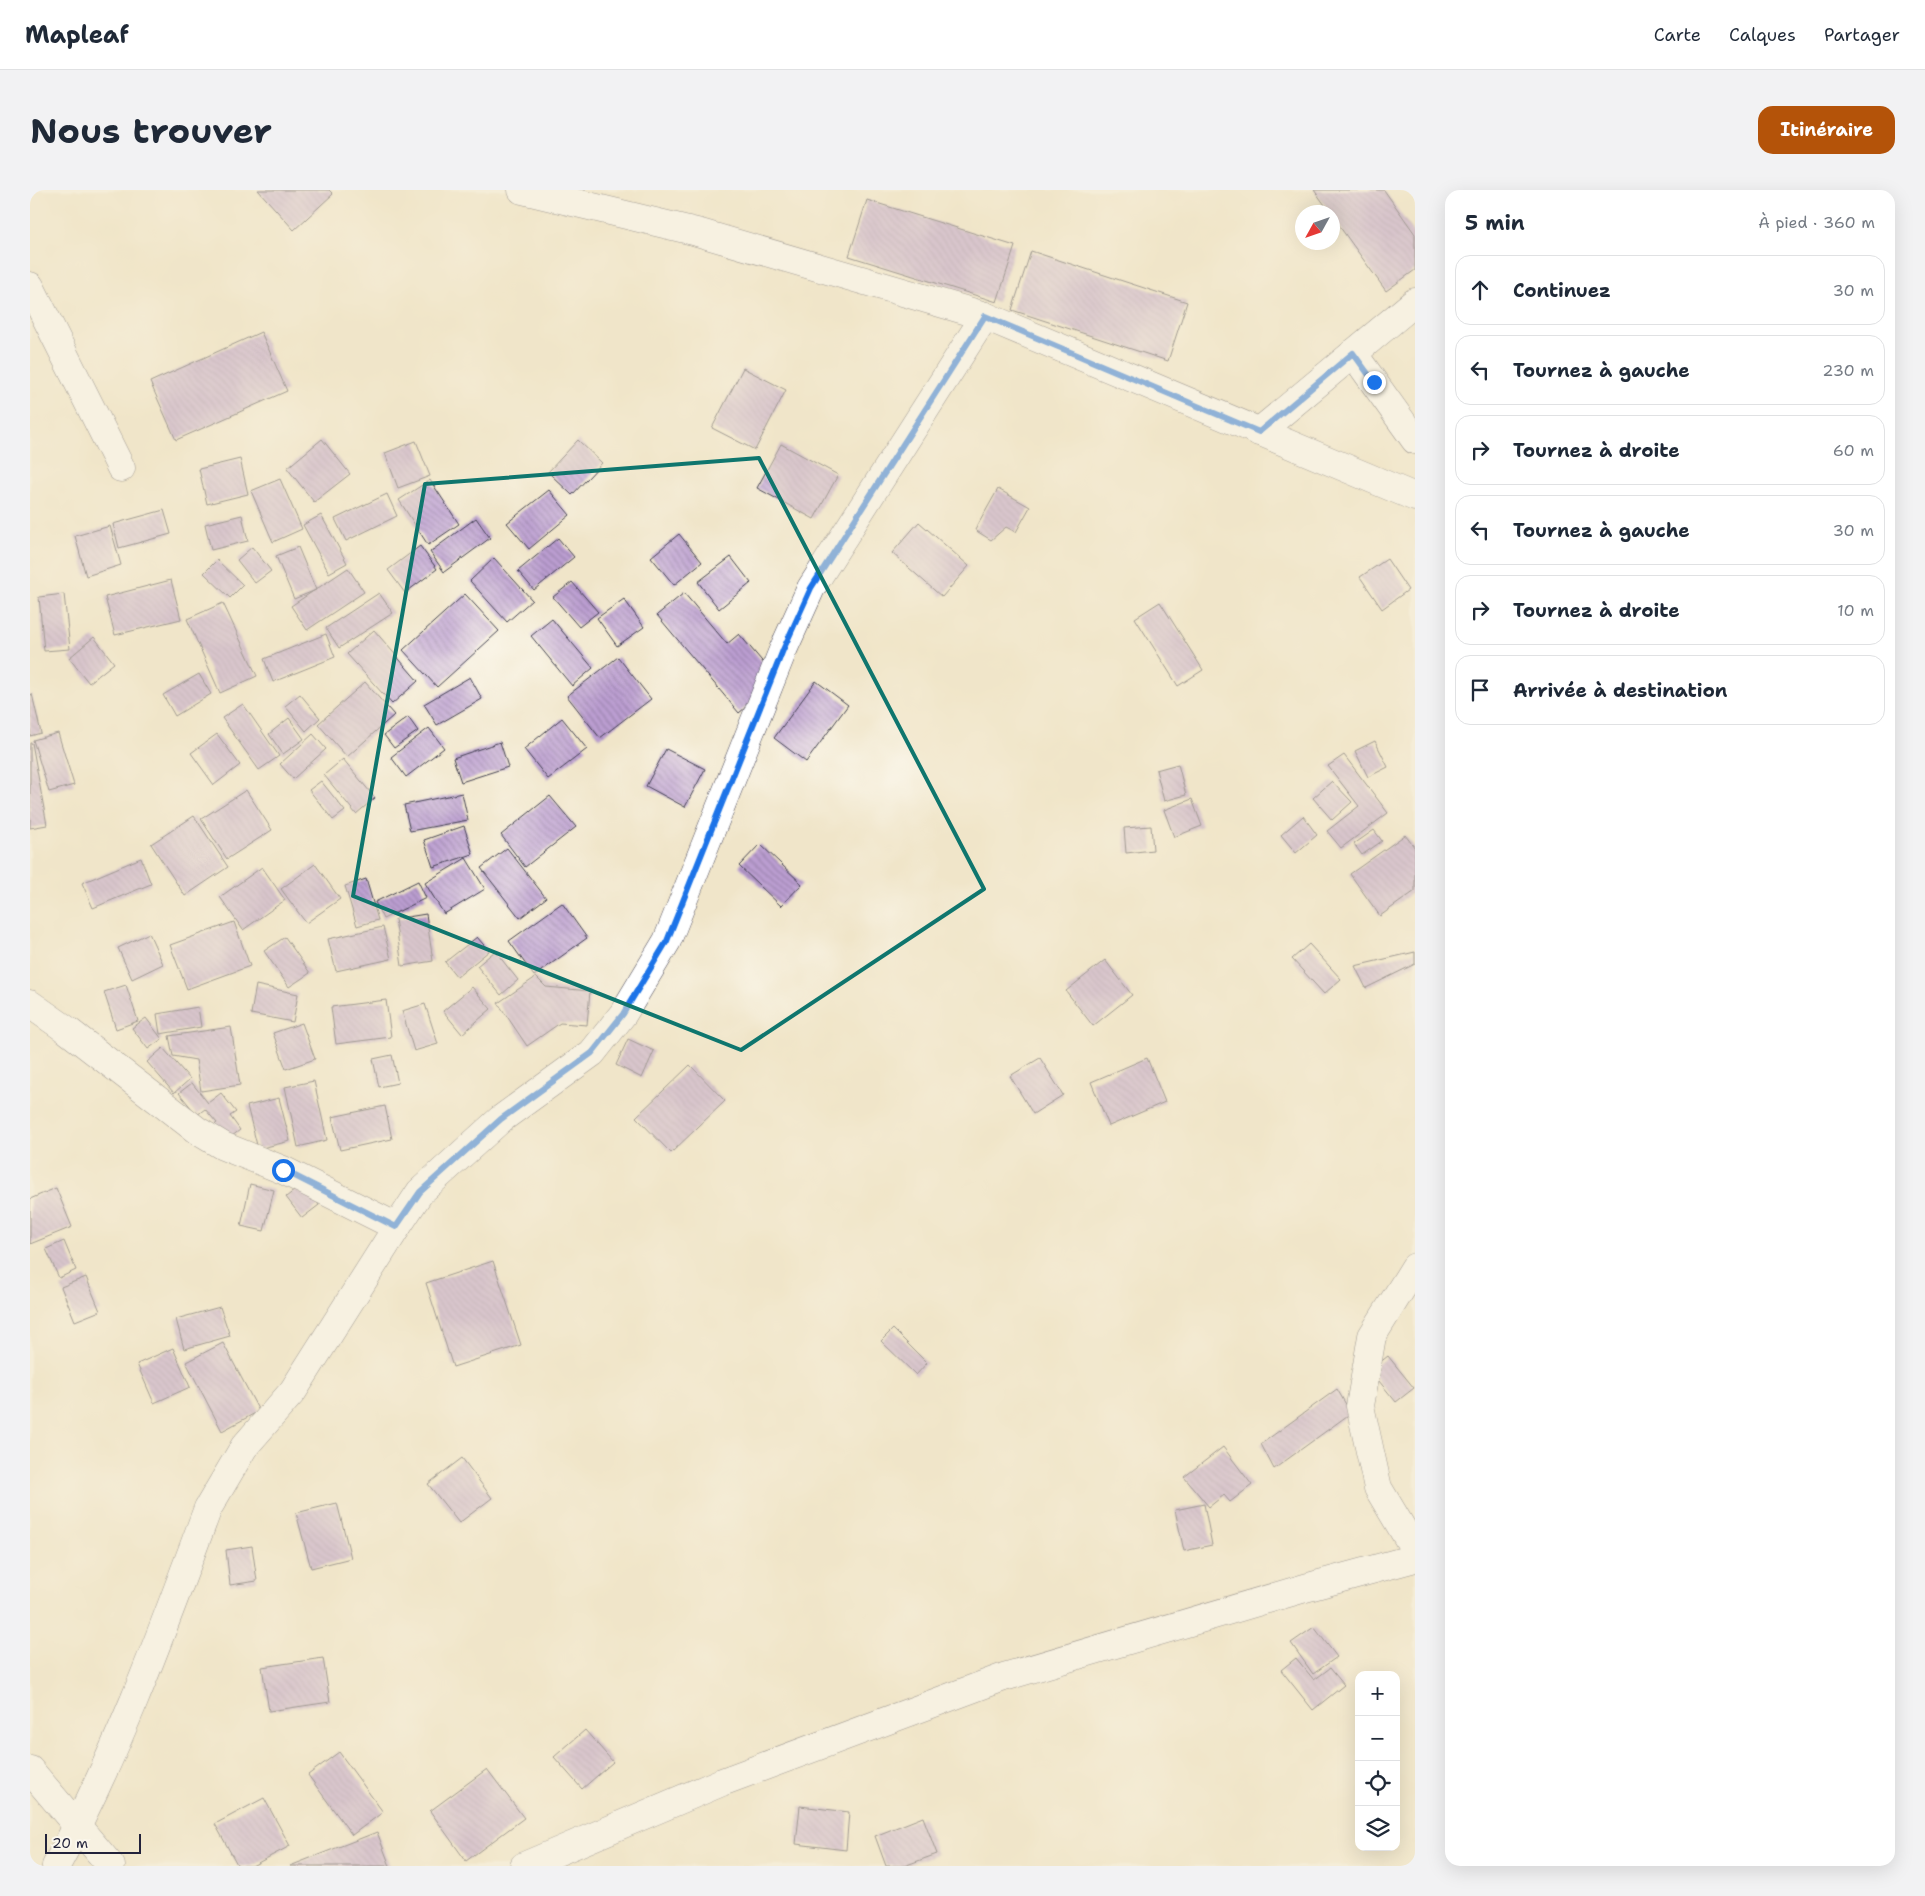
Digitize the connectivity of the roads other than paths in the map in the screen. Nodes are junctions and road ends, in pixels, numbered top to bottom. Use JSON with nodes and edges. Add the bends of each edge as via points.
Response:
{"nodes":[{"id":1,"x":522,"y":190,"type":"edge"},
{"id":2,"x":30,"y":286,"type":"edge"},
{"id":3,"x":1415,"y":302,"type":"edge"},
{"id":4,"x":985,"y":316,"type":"junction"},
{"id":5,"x":1353,"y":353,"type":"junction"},
{"id":6,"x":1259,"y":432,"type":"junction"},
{"id":7,"x":1415,"y":440,"type":"edge"},
{"id":8,"x":121,"y":468,"type":"dead end"},
{"id":9,"x":1415,"y":497,"type":"edge"},
{"id":10,"x":30,"y":1004,"type":"edge"},
{"id":11,"x":396,"y":1227,"type":"junction"},
{"id":12,"x":1415,"y":1267,"type":"edge"},
{"id":13,"x":1415,"y":1550,"type":"edge"},
{"id":14,"x":1415,"y":1558,"type":"edge"},
{"id":15,"x":30,"y":1770,"type":"edge"},
{"id":16,"x":78,"y":1827,"type":"junction"},
{"id":17,"x":56,"y":1866,"type":"edge"},
{"id":18,"x":111,"y":1866,"type":"edge"},
{"id":19,"x":524,"y":1866,"type":"edge"}],
"edges":[{"from":1,"to":4,"type":"street","via":[[697,232]]},
{"from":2,"to":8,"type":"street"},
{"from":3,"to":5,"type":"street"},
{"from":4,"to":6,"type":"street"},
{"from":4,"to":11,"type":"street","via":[[811,588],[783,650],[667,941],[623,1014],[592,1053],[501,1119],[420,1192]]},
{"from":5,"to":6,"type":"street"},
{"from":5,"to":7,"type":"street"},
{"from":6,"to":9,"type":"street"},
{"from":10,"to":11,"type":"street","via":[[198,1131],[223,1146],[283,1170]]},
{"from":11,"to":16,"type":"street","via":[[293,1391],[244,1447],[216,1491],[154,1651]]},
{"from":12,"to":13,"type":"street","via":[[1372,1336],[1360,1406],[1378,1488]]},
{"from":14,"to":19,"type":"street","via":[[1004,1678],[722,1782]]},
{"from":15,"to":16,"type":"street"},
{"from":16,"to":17,"type":"street"},
{"from":16,"to":18,"type":"street"}]}
